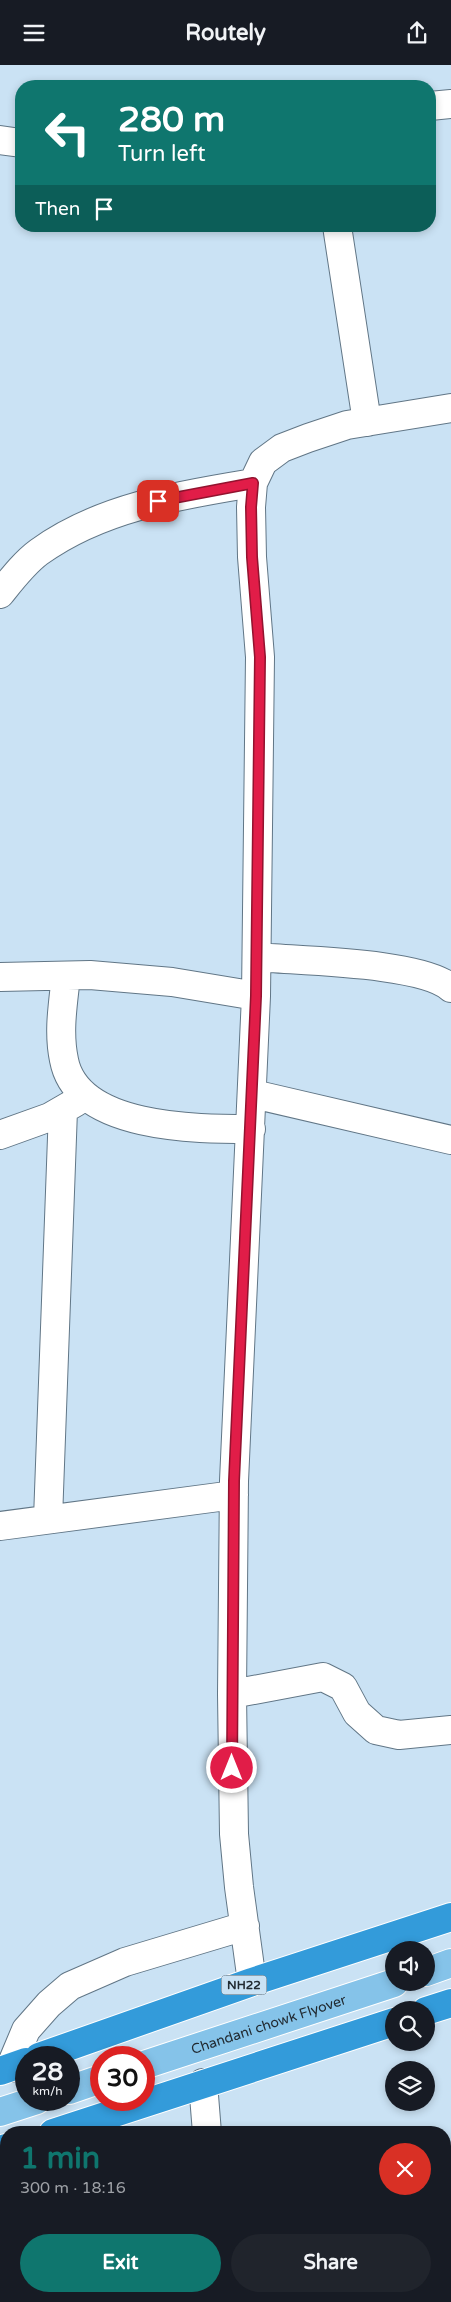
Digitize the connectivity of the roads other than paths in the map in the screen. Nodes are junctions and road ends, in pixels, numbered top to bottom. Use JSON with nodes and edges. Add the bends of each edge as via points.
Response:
{"nodes":[{"id":1,"x":451,"y":104,"type":"edge"},
{"id":2,"x":436,"y":106,"type":"edge"},
{"id":3,"x":0,"y":140,"type":"edge"},
{"id":4,"x":15,"y":142,"type":"edge"},
{"id":5,"x":339,"y":232,"type":"edge"},
{"id":6,"x":451,"y":408,"type":"edge"},
{"id":7,"x":366,"y":422,"type":"junction"},
{"id":8,"x":253,"y":483,"type":"junction"},
{"id":9,"x":0,"y":594,"type":"edge"},
{"id":10,"x":257,"y":957,"type":"junction"},
{"id":11,"x":66,"y":976,"type":"junction"},
{"id":12,"x":0,"y":977,"type":"edge"},
{"id":13,"x":451,"y":988,"type":"edge"},
{"id":14,"x":256,"y":996,"type":"junction"},
{"id":15,"x":253,"y":1094,"type":"junction"},
{"id":16,"x":86,"y":1096,"type":"junction"},
{"id":17,"x":63,"y":1110,"type":"junction"},
{"id":18,"x":251,"y":1129,"type":"junction"},
{"id":19,"x":0,"y":1135,"type":"edge"},
{"id":20,"x":451,"y":1140,"type":"edge"},
{"id":21,"x":234,"y":1495,"type":"junction"},
{"id":22,"x":48,"y":1519,"type":"junction"},
{"id":23,"x":0,"y":1526,"type":"edge"},
{"id":24,"x":232,"y":1694,"type":"junction"},
{"id":25,"x":451,"y":1730,"type":"edge"},
{"id":26,"x":451,"y":1917,"type":"edge"},
{"id":27,"x":245,"y":1926,"type":"junction"},
{"id":28,"x":451,"y":1963,"type":"edge"},
{"id":29,"x":435,"y":1969,"type":"edge"},
{"id":30,"x":252,"y":1982,"type":"junction"},
{"id":31,"x":385,"y":1986,"type":"edge"},
{"id":32,"x":451,"y":2003,"type":"edge"},
{"id":33,"x":435,"y":2008,"type":"edge"},
{"id":34,"x":385,"y":2025,"type":"edge"},
{"id":35,"x":70,"y":2046,"type":"edge"},
{"id":36,"x":155,"y":2061,"type":"edge"},
{"id":37,"x":12,"y":2067,"type":"edge"},
{"id":38,"x":203,"y":2083,"type":"junction"},
{"id":39,"x":177,"y":2092,"type":"junction"},
{"id":40,"x":15,"y":2107,"type":"edge"},
{"id":41,"x":0,"y":2112,"type":"edge"},
{"id":42,"x":74,"y":2126,"type":"edge"},
{"id":43,"x":123,"y":2126,"type":"edge"},
{"id":44,"x":206,"y":2126,"type":"edge"}],
"edges":[{"from":1,"to":2,"type":"street"},
{"from":3,"to":4,"type":"street"},
{"from":5,"to":7,"type":"street"},
{"from":6,"to":7,"type":"street"},
{"from":7,"to":8,"type":"street","via":[[347,425],[282,448],[263,462]]},
{"from":8,"to":9,"type":"street","via":[[172,497],[80,529],[39,552],[16,573]]},
{"from":8,"to":10,"type":"street","via":[[252,557],[260,657]]},
{"from":10,"to":13,"type":"street","via":[[386,967],[422,973]]},
{"from":10,"to":14,"type":"street"},
{"from":11,"to":12,"type":"street"},
{"from":11,"to":14,"type":"street","via":[[172,982]]},
{"from":11,"to":16,"type":"street","via":[[61,1027],[64,1061],[76,1088]]},
{"from":14,"to":15,"type":"street"},
{"from":15,"to":18,"type":"street"},
{"from":15,"to":20,"type":"street"},
{"from":16,"to":17,"type":"street"},
{"from":16,"to":18,"type":"street","via":[[120,1115],[150,1121],[209,1129]]},
{"from":17,"to":19,"type":"street"},
{"from":17,"to":22,"type":"street"},
{"from":18,"to":21,"type":"street"},
{"from":21,"to":22,"type":"street"},
{"from":21,"to":24,"type":"street"},
{"from":22,"to":23,"type":"street"},
{"from":24,"to":25,"type":"street","via":[[323,1677],[343,1687],[357,1713],[376,1730],[399,1735]]},
{"from":24,"to":27,"type":"street","via":[[234,1834]]},
{"from":26,"to":30,"type":"highway","number":"NH22"},
{"from":27,"to":30,"type":"street"},
{"from":27,"to":37,"type":"street","via":[[125,1962],[70,1986],[26,2030]]},
{"from":28,"to":29,"type":"main road"},
{"from":30,"to":35,"type":"highway","number":"NH22"},
{"from":31,"to":36,"type":"main road","name":"Chandani chowk Flyover"},
{"from":32,"to":33,"type":"highway"},
{"from":34,"to":38,"type":"highway"},
{"from":38,"to":39,"type":"highway"},
{"from":38,"to":44,"type":"street"},
{"from":39,"to":42,"type":"highway"},
{"from":39,"to":43,"type":"highway"},
{"from":40,"to":41,"type":"main road"}]}
